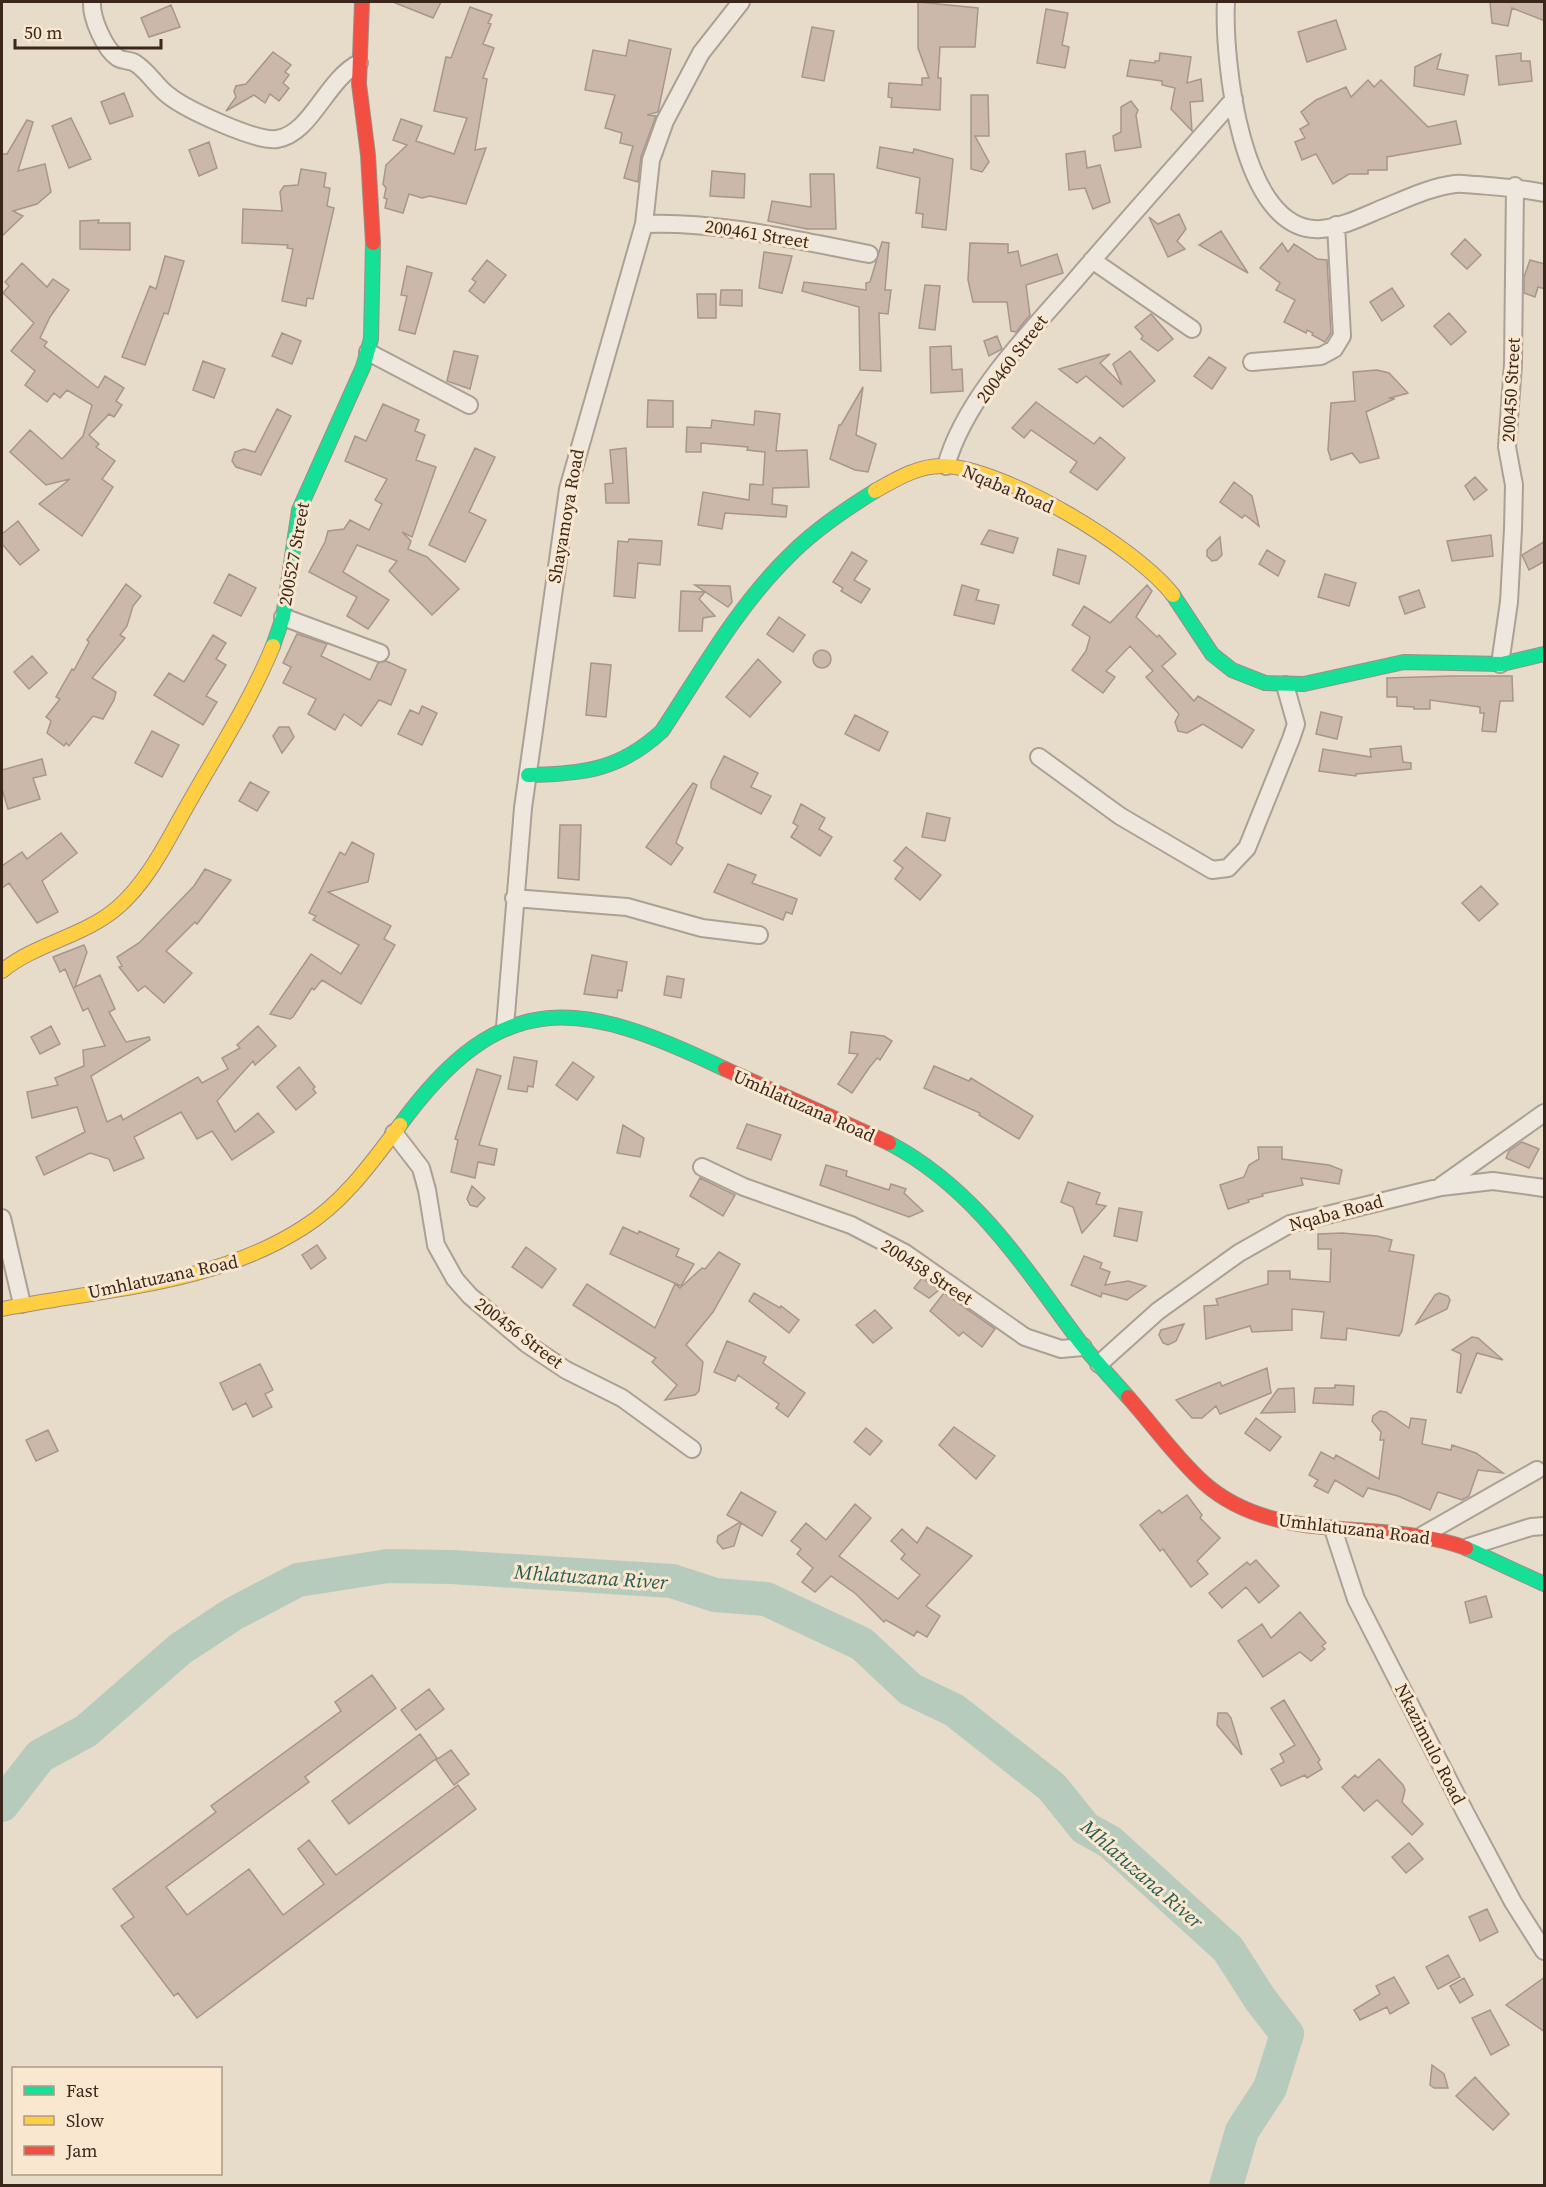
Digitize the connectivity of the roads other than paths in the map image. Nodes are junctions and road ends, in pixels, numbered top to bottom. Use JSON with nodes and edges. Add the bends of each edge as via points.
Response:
{"nodes":[{"id":1,"x":92,"y":2,"type":"edge"},
{"id":2,"x":362,"y":2,"type":"edge"},
{"id":3,"x":741,"y":2,"type":"edge"},
{"id":4,"x":1226,"y":2,"type":"edge"},
{"id":5,"x":359,"y":63,"type":"junction"},
{"id":6,"x":1234,"y":99,"type":"junction"},
{"id":7,"x":1515,"y":186,"type":"junction"},
{"id":8,"x":1545,"y":193,"type":"edge"},
{"id":9,"x":644,"y":224,"type":"junction"},
{"id":10,"x":1336,"y":225,"type":"junction"},
{"id":11,"x":869,"y":254,"type":"dead end"},
{"id":12,"x":1092,"y":260,"type":"junction"},
{"id":13,"x":1192,"y":329,"type":"dead end"},
{"id":14,"x":368,"y":352,"type":"junction"},
{"id":15,"x":1252,"y":362,"type":"dead end"},
{"id":16,"x":469,"y":405,"type":"dead end"},
{"id":17,"x":946,"y":466,"type":"junction"},
{"id":18,"x":283,"y":617,"type":"junction"},
{"id":19,"x":380,"y":653,"type":"dead end"},
{"id":20,"x":1545,"y":654,"type":"edge"},
{"id":21,"x":1500,"y":664,"type":"junction"},
{"id":22,"x":1286,"y":685,"type":"junction"},
{"id":23,"x":1039,"y":757,"type":"dead end"},
{"id":24,"x":528,"y":775,"type":"junction"},
{"id":25,"x":514,"y":898,"type":"junction"},
{"id":26,"x":759,"y":935,"type":"dead end"},
{"id":27,"x":2,"y":971,"type":"edge"},
{"id":28,"x":504,"y":1027,"type":"junction"},
{"id":29,"x":1545,"y":1113,"type":"edge"},
{"id":30,"x":394,"y":1133,"type":"junction"},
{"id":31,"x":702,"y":1167,"type":"dead end"},
{"id":32,"x":1441,"y":1187,"type":"junction"},
{"id":33,"x":1545,"y":1188,"type":"edge"},
{"id":34,"x":2,"y":1218,"type":"edge"},
{"id":35,"x":22,"y":1304,"type":"junction"},
{"id":36,"x":2,"y":1309,"type":"edge"},
{"id":37,"x":1083,"y":1347,"type":"junction"},
{"id":38,"x":1099,"y":1364,"type":"junction"},
{"id":39,"x":692,"y":1449,"type":"dead end"},
{"id":40,"x":1537,"y":1470,"type":"dead end"},
{"id":41,"x":1545,"y":1526,"type":"edge"},
{"id":42,"x":1333,"y":1529,"type":"junction"},
{"id":43,"x":1423,"y":1535,"type":"junction"},
{"id":44,"x":1468,"y":1547,"type":"junction"},
{"id":45,"x":1545,"y":1584,"type":"edge"},
{"id":46,"x":1545,"y":1951,"type":"edge"}],
"edges":[{"from":1,"to":5,"type":"street","via":[[91,14],[98,30],[117,58],[135,63],[169,96],[255,138],[277,139],[292,134],[310,118],[336,80]]},
{"from":2,"to":5,"type":"street","name":"200527 Street"},
{"from":3,"to":9,"type":"street","name":"Shayamoya Road","via":[[701,54],[665,121],[651,160]]},
{"from":4,"to":6,"type":"street","via":[[1226,50]]},
{"from":5,"to":14,"type":"street","name":"200527 Street","via":[[374,259]]},
{"from":6,"to":10,"type":"street","via":[[1248,158],[1268,199],[1287,217],[1308,228]]},
{"from":6,"to":12,"type":"street","name":"200460 Street"},
{"from":7,"to":8,"type":"street"},
{"from":7,"to":10,"type":"street","via":[[1458,183]]},
{"from":7,"to":21,"type":"street","name":"200450 Street","via":[[1513,374],[1507,447],[1514,485],[1513,529],[1509,602]]},
{"from":9,"to":11,"type":"street","name":"200461 Street","via":[[681,223],[734,229]]},
{"from":9,"to":24,"type":"street","name":"Shayamoya Road","via":[[567,489]]},
{"from":10,"to":15,"type":"street","via":[[1342,336],[1334,349],[1320,356]]},
{"from":12,"to":13,"type":"street"},
{"from":12,"to":17,"type":"street","name":"200460 Street","via":[[997,373],[951,448]]},
{"from":14,"to":16,"type":"street"},
{"from":14,"to":18,"type":"street","name":"200527 Street","via":[[299,510]]},
{"from":17,"to":22,"type":"street","name":"Nqaba Road","via":[[1007,485],[1092,527],[1139,560],[1160,582],[1176,599],[1206,651],[1224,666],[1248,678]]},
{"from":17,"to":24,"type":"street","name":"Nqaba Road","via":[[917,470],[879,488],[831,520],[780,565],[649,745],[603,769]]},
{"from":18,"to":19,"type":"street"},
{"from":18,"to":27,"type":"street","name":"200527 Street","via":[[256,685],[145,877],[117,908],[93,925],[20,957]]},
{"from":20,"to":21,"type":"street","name":"Nqaba Road"},
{"from":21,"to":22,"type":"street","name":"Nqaba Road","via":[[1403,662],[1324,681]]},
{"from":22,"to":23,"type":"street","via":[[1296,724],[1292,739],[1247,848],[1228,868],[1212,870],[1197,864],[1120,816]]},
{"from":24,"to":25,"type":"street","name":"Shayamoya Road"},
{"from":25,"to":26,"type":"street","via":[[627,907],[702,928]]},
{"from":25,"to":28,"type":"street","name":"Shayamoya Road"},
{"from":28,"to":30,"type":"street","name":"Umhlatuzana Road","via":[[449,1064]]},
{"from":28,"to":37,"type":"street","name":"Umhlatuzana Road","via":[[560,1017],[629,1029],[883,1141],[929,1166],[965,1197],[1020,1259]]},
{"from":29,"to":32,"type":"street"},
{"from":30,"to":35,"type":"street","name":"Umhlatuzana Road","via":[[363,1174],[312,1224],[258,1255],[186,1275]]},
{"from":30,"to":39,"type":"street","name":"200456 Street","via":[[421,1168],[436,1245],[455,1279],[470,1296],[528,1344],[566,1370],[622,1398]]},
{"from":31,"to":37,"type":"street","name":"200458 Street","via":[[851,1226],[905,1253],[1025,1337],[1061,1349]]},
{"from":32,"to":33,"type":"street","name":"Nqaba Road","via":[[1493,1181]]},
{"from":32,"to":38,"type":"street","name":"Nqaba Road","via":[[1280,1229],[1158,1311]]},
{"from":34,"to":35,"type":"street"},
{"from":35,"to":36,"type":"street","name":"Umhlatuzana Road"},
{"from":37,"to":38,"type":"street","name":"Umhlatuzana Road"},
{"from":38,"to":42,"type":"street","name":"Umhlatuzana Road","via":[[1216,1492],[1274,1520]]},
{"from":40,"to":43,"type":"street"},
{"from":41,"to":44,"type":"street"},
{"from":42,"to":43,"type":"street","name":"Umhlatuzana Road"},
{"from":42,"to":46,"type":"street","name":"Nkazimulo Road","via":[[1356,1599],[1513,1902]]},
{"from":43,"to":44,"type":"street","name":"Umhlatuzana Road"},
{"from":44,"to":45,"type":"street","name":"Umhlatuzana Road"}]}
